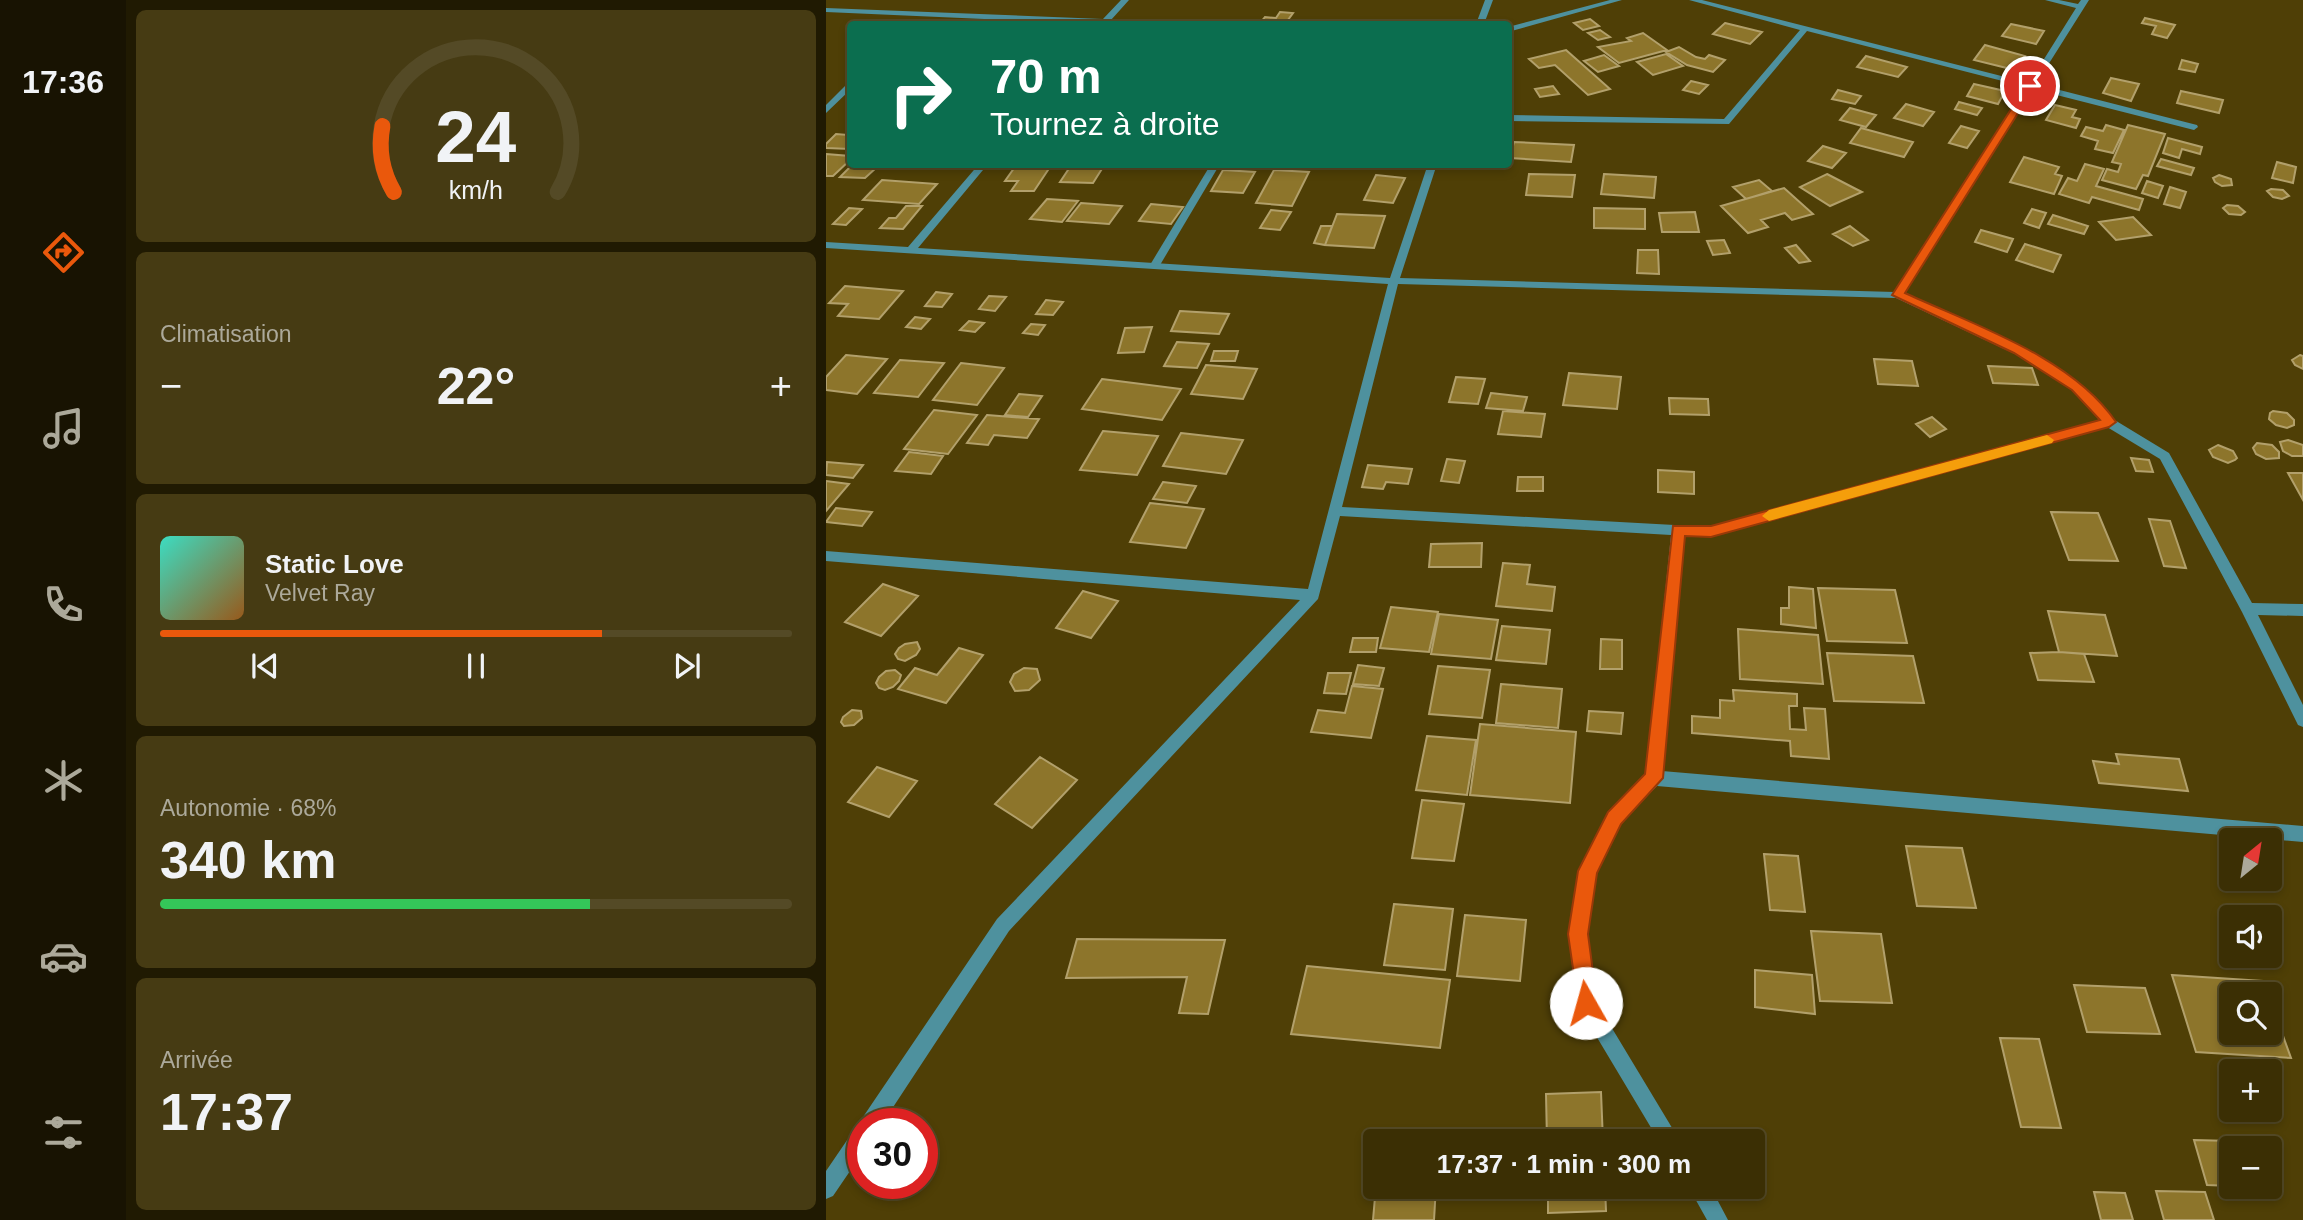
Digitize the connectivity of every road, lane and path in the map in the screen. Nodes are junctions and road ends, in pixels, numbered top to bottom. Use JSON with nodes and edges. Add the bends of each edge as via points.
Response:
{"nodes":[{"id":1,"x":1125,"y":0,"type":"edge"},
{"id":2,"x":1489,"y":0,"type":"edge"},
{"id":3,"x":1618,"y":0,"type":"edge"},
{"id":4,"x":1693,"y":0,"type":"edge"},
{"id":5,"x":2049,"y":0,"type":"edge"},
{"id":6,"x":2082,"y":4,"type":"edge"},
{"id":7,"x":826,"y":10,"type":"edge"},
{"id":8,"x":924,"y":14,"type":"junction"},
{"id":9,"x":916,"y":21,"type":"edge"},
{"id":10,"x":1064,"y":21,"type":"edge"},
{"id":11,"x":1106,"y":21,"type":"edge"},
{"id":12,"x":1481,"y":21,"type":"edge"},
{"id":13,"x":1512,"y":29,"type":"edge"},
{"id":14,"x":1806,"y":29,"type":"junction"},
{"id":15,"x":2030,"y":86,"type":"junction"},
{"id":16,"x":847,"y":89,"type":"edge"},
{"id":17,"x":826,"y":110,"type":"edge"},
{"id":18,"x":1512,"y":118,"type":"edge"},
{"id":19,"x":2194,"y":127,"type":"dead end"},
{"id":20,"x":981,"y":168,"type":"edge"},
{"id":21,"x":1214,"y":168,"type":"edge"},
{"id":22,"x":1432,"y":168,"type":"edge"},
{"id":23,"x":826,"y":244,"type":"edge"},
{"id":24,"x":911,"y":250,"type":"junction"},
{"id":25,"x":1155,"y":265,"type":"junction"},
{"id":26,"x":1394,"y":281,"type":"junction"},
{"id":27,"x":1898,"y":295,"type":"junction"},
{"id":28,"x":2109,"y":422,"type":"junction"},
{"id":29,"x":1335,"y":510,"type":"junction"},
{"id":30,"x":1678,"y":530,"type":"junction"},
{"id":31,"x":826,"y":556,"type":"edge"},
{"id":32,"x":1313,"y":595,"type":"junction"},
{"id":33,"x":2248,"y":608,"type":"junction"},
{"id":34,"x":2303,"y":611,"type":"edge"},
{"id":35,"x":2303,"y":720,"type":"edge"},
{"id":36,"x":1654,"y":778,"type":"junction"},
{"id":37,"x":2303,"y":834,"type":"edge"},
{"id":38,"x":881,"y":1108,"type":"edge"},
{"id":39,"x":1663,"y":1129,"type":"edge"},
{"id":40,"x":847,"y":1158,"type":"edge"},
{"id":41,"x":826,"y":1189,"type":"edge"},
{"id":42,"x":1706,"y":1199,"type":"edge"},
{"id":43,"x":1718,"y":1220,"type":"edge"}],
"edges":[{"from":1,"to":11,"type":"street"},
{"from":2,"to":12,"type":"street"},
{"from":3,"to":13,"type":"street"},
{"from":4,"to":14,"type":"street"},
{"from":5,"to":6,"type":"street"},
{"from":6,"to":15,"type":"street"},
{"from":7,"to":8,"type":"street"},
{"from":8,"to":9,"type":"street"},
{"from":8,"to":10,"type":"street"},
{"from":14,"to":15,"type":"street"},
{"from":14,"to":18,"type":"street","via":[[1726,122]]},
{"from":15,"to":19,"type":"street"},
{"from":15,"to":27,"type":"street"},
{"from":16,"to":17,"type":"street"},
{"from":20,"to":24,"type":"street"},
{"from":21,"to":25,"type":"street"},
{"from":22,"to":26,"type":"street"},
{"from":23,"to":24,"type":"street"},
{"from":24,"to":25,"type":"street"},
{"from":25,"to":26,"type":"street"},
{"from":26,"to":27,"type":"street"},
{"from":26,"to":29,"type":"street"},
{"from":27,"to":28,"type":"street","via":[[2019,351],[2077,387]]},
{"from":28,"to":30,"type":"street","via":[[1711,532]]},
{"from":28,"to":33,"type":"street","via":[[2165,457]]},
{"from":29,"to":30,"type":"street"},
{"from":29,"to":32,"type":"street"},
{"from":30,"to":36,"type":"street"},
{"from":31,"to":32,"type":"street"},
{"from":32,"to":38,"type":"street","via":[[1003,925]]},
{"from":33,"to":34,"type":"street"},
{"from":33,"to":35,"type":"street"},
{"from":36,"to":37,"type":"street"},
{"from":36,"to":39,"type":"street","via":[[1614,818],[1588,871],[1578,934],[1586,1003]]},
{"from":40,"to":41,"type":"street"},
{"from":42,"to":43,"type":"street"}]}
